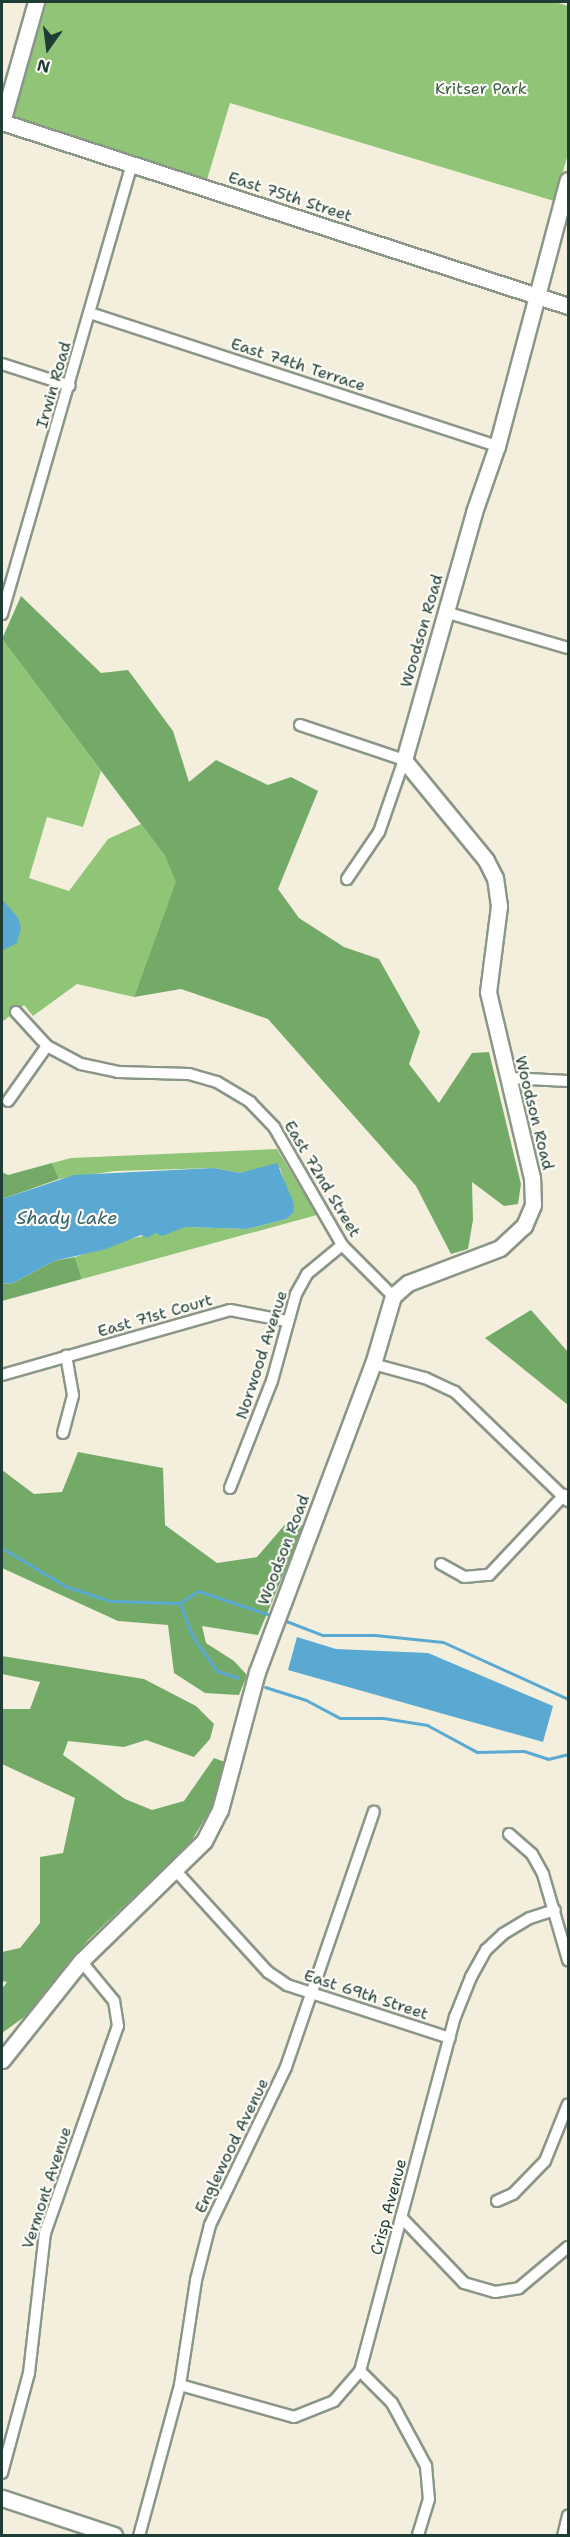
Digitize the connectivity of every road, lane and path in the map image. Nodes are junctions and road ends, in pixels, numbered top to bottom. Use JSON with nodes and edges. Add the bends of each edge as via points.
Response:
{"nodes":[{"id":1,"x":36,"y":2,"type":"edge"},
{"id":2,"x":2,"y":122,"type":"edge"},
{"id":3,"x":132,"y":165,"type":"junction"},
{"id":4,"x":568,"y":180,"type":"edge"},
{"id":5,"x":538,"y":297,"type":"junction"},
{"id":6,"x":568,"y":306,"type":"edge"},
{"id":7,"x":90,"y":313,"type":"junction"},
{"id":8,"x":2,"y":364,"type":"edge"},
{"id":9,"x":70,"y":386,"type":"junction"},
{"id":10,"x":497,"y":446,"type":"junction"},
{"id":11,"x":446,"y":612,"type":"junction"},
{"id":12,"x":2,"y":614,"type":"edge"},
{"id":13,"x":568,"y":648,"type":"edge"},
{"id":14,"x":300,"y":725,"type":"dead end"},
{"id":15,"x":404,"y":760,"type":"junction"},
{"id":16,"x":347,"y":879,"type":"dead end"},
{"id":17,"x":16,"y":1012,"type":"dead end"},
{"id":18,"x":47,"y":1046,"type":"junction"},
{"id":19,"x":508,"y":1078,"type":"junction"},
{"id":20,"x":568,"y":1081,"type":"edge"},
{"id":21,"x":8,"y":1101,"type":"dead end"},
{"id":22,"x":342,"y":1245,"type":"junction"},
{"id":23,"x":393,"y":1296,"type":"junction"},
{"id":24,"x":287,"y":1321,"type":"junction"},
{"id":25,"x":66,"y":1356,"type":"junction"},
{"id":26,"x":373,"y":1364,"type":"junction"},
{"id":27,"x":2,"y":1375,"type":"edge"},
{"id":28,"x":63,"y":1433,"type":"dead end"},
{"id":29,"x":230,"y":1488,"type":"dead end"},
{"id":30,"x":566,"y":1498,"type":"edge"},
{"id":31,"x":441,"y":1564,"type":"dead end"},
{"id":32,"x":374,"y":1812,"type":"dead end"},
{"id":33,"x":509,"y":1834,"type":"dead end"},
{"id":34,"x":176,"y":1871,"type":"junction"},
{"id":35,"x":555,"y":1910,"type":"junction"},
{"id":36,"x":568,"y":1959,"type":"edge"},
{"id":37,"x":81,"y":1961,"type":"junction"},
{"id":38,"x":313,"y":1995,"type":"junction"},
{"id":39,"x":450,"y":2038,"type":"junction"},
{"id":40,"x":2,"y":2060,"type":"edge"},
{"id":41,"x":568,"y":2104,"type":"edge"},
{"id":42,"x":497,"y":2200,"type":"dead end"},
{"id":43,"x":401,"y":2217,"type":"junction"},
{"id":44,"x":568,"y":2247,"type":"edge"},
{"id":45,"x":360,"y":2371,"type":"junction"},
{"id":46,"x":180,"y":2385,"type":"junction"},
{"id":47,"x":2,"y":2473,"type":"edge"},
{"id":48,"x":2,"y":2498,"type":"edge"},
{"id":49,"x":568,"y":2516,"type":"edge"},
{"id":50,"x":115,"y":2535,"type":"edge"},
{"id":51,"x":139,"y":2535,"type":"edge"},
{"id":52,"x":418,"y":2535,"type":"edge"},
{"id":53,"x":563,"y":2535,"type":"edge"}],
"edges":[{"from":1,"to":2,"type":"street"},
{"from":2,"to":3,"type":"street","name":"East 75th Street"},
{"from":3,"to":5,"type":"street","name":"East 75th Street"},
{"from":3,"to":7,"type":"street","name":"Irwin Road"},
{"from":4,"to":5,"type":"street","name":"Woodson Road"},
{"from":5,"to":6,"type":"street","name":"East 75th Street"},
{"from":5,"to":10,"type":"street","name":"Woodson Road"},
{"from":7,"to":9,"type":"street","name":"Irwin Road"},
{"from":7,"to":10,"type":"street","name":"East 74th Terrace"},
{"from":8,"to":9,"type":"street"},
{"from":9,"to":12,"type":"street","name":"Irwin Road"},
{"from":10,"to":11,"type":"street","name":"Woodson Road"},
{"from":11,"to":13,"type":"street"},
{"from":11,"to":15,"type":"street","name":"Woodson Road"},
{"from":14,"to":15,"type":"street"},
{"from":15,"to":16,"type":"street","via":[[379,832]]},
{"from":15,"to":19,"type":"street","name":"Woodson Road","via":[[486,860],[495,878],[499,906],[488,992]]},
{"from":17,"to":18,"type":"street","name":"East 72nd Street"},
{"from":18,"to":21,"type":"street"},
{"from":18,"to":22,"type":"street","name":"East 72nd Street","via":[[81,1064],[118,1072],[189,1074],[217,1082],[250,1102],[274,1127]]},
{"from":19,"to":20,"type":"street"},
{"from":19,"to":23,"type":"street","name":"Woodson Road","via":[[532,1178],[532,1205],[524,1226],[500,1248],[408,1283]]},
{"from":22,"to":23,"type":"street","name":"East 72nd Street"},
{"from":22,"to":24,"type":"street","name":"Norwood Avenue","via":[[307,1274]]},
{"from":23,"to":26,"type":"street","name":"Woodson Road"},
{"from":24,"to":25,"type":"street","name":"East 71st Court","via":[[230,1310]]},
{"from":24,"to":29,"type":"street","name":"Norwood Avenue","via":[[272,1381]]},
{"from":25,"to":27,"type":"street","name":"East 71st Court"},
{"from":25,"to":28,"type":"street","via":[[73,1395]]},
{"from":26,"to":30,"type":"street","via":[[425,1378],[454,1392]]},
{"from":26,"to":34,"type":"street","name":"Woodson Road","via":[[257,1672],[220,1810],[204,1841]]},
{"from":30,"to":31,"type":"street","via":[[489,1575],[464,1577]]},
{"from":32,"to":38,"type":"street","name":"Englewood Avenue"},
{"from":33,"to":35,"type":"street","via":[[532,1854]]},
{"from":34,"to":37,"type":"street","name":"Woodson Road"},
{"from":34,"to":38,"type":"street","name":"East 69th Street","via":[[268,1972]]},
{"from":35,"to":36,"type":"street"},
{"from":35,"to":39,"type":"street","name":"Crisp Avenue","via":[[530,1918],[486,1950],[471,1977]]},
{"from":37,"to":40,"type":"street","name":"Woodson Road"},
{"from":37,"to":47,"type":"street","name":"Vermont Avenue","via":[[114,2001],[118,2026],[45,2234],[29,2373]]},
{"from":38,"to":39,"type":"street","name":"East 69th Street"},
{"from":38,"to":46,"type":"street","name":"Englewood Avenue","via":[[269,2107],[210,2224],[196,2280]]},
{"from":39,"to":43,"type":"street","name":"Crisp Avenue"},
{"from":41,"to":42,"type":"street","via":[[545,2160],[513,2194]]},
{"from":43,"to":44,"type":"street","via":[[464,2283],[495,2292],[519,2288]]},
{"from":43,"to":45,"type":"street","name":"Crisp Avenue"},
{"from":45,"to":46,"type":"street","via":[[334,2401],[294,2417]]},
{"from":45,"to":52,"type":"street","via":[[392,2403],[426,2466],[429,2499]]},
{"from":46,"to":51,"type":"street","name":"Englewood Avenue"},
{"from":48,"to":50,"type":"street"},
{"from":49,"to":53,"type":"street"}]}
